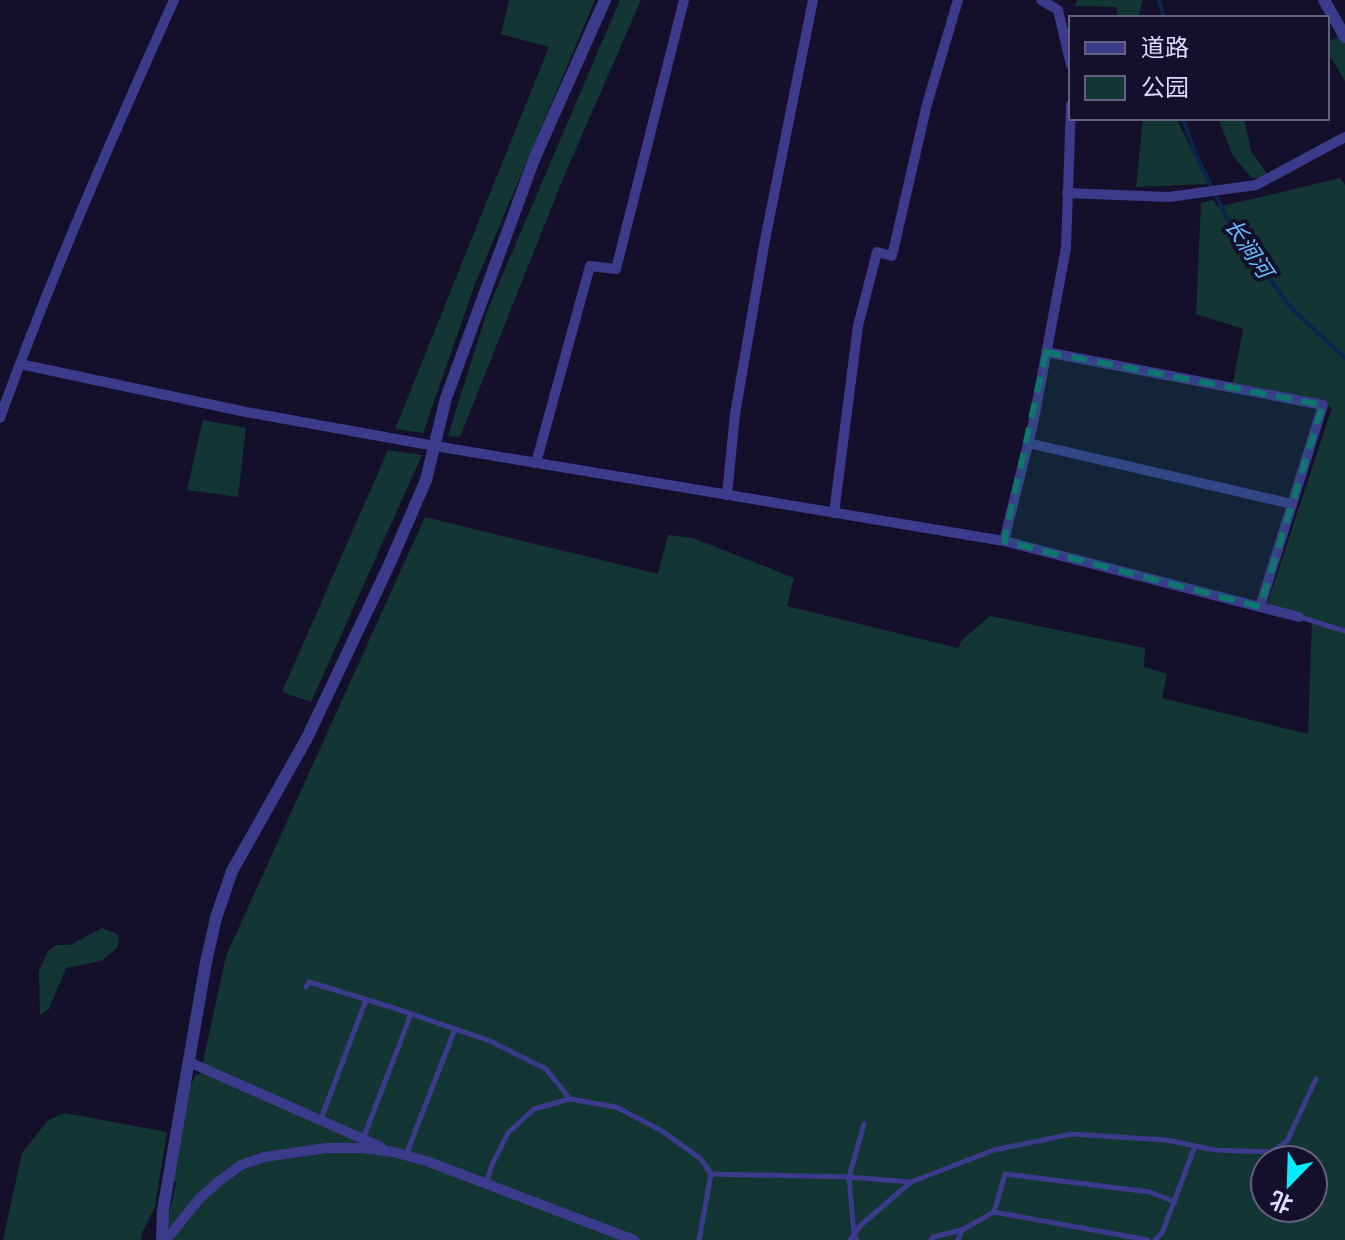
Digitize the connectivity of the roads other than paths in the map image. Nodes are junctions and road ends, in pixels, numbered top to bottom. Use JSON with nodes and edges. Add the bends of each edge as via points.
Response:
{"nodes":[{"id":1,"x":174,"y":0,"type":"edge"},
{"id":2,"x":605,"y":0,"type":"edge"},
{"id":3,"x":684,"y":0,"type":"edge"},
{"id":4,"x":813,"y":0,"type":"edge"},
{"id":5,"x":958,"y":0,"type":"edge"},
{"id":6,"x":1041,"y":0,"type":"edge"},
{"id":7,"x":1324,"y":0,"type":"edge"},
{"id":8,"x":1345,"y":37,"type":"edge"},
{"id":9,"x":1069,"y":57,"type":"edge"},
{"id":10,"x":1070,"y":120,"type":"edge"},
{"id":11,"x":1345,"y":137,"type":"edge"},
{"id":12,"x":1067,"y":193,"type":"junction"},
{"id":13,"x":1046,"y":352,"type":"junction"},
{"id":14,"x":20,"y":364,"type":"junction"},
{"id":15,"x":0,"y":418,"type":"edge"},
{"id":16,"x":1028,"y":443,"type":"junction"},
{"id":17,"x":435,"y":446,"type":"junction"},
{"id":18,"x":536,"y":463,"type":"junction"},
{"id":19,"x":727,"y":495,"type":"junction"},
{"id":20,"x":1292,"y":504,"type":"junction"},
{"id":21,"x":834,"y":513,"type":"junction"},
{"id":22,"x":1004,"y":541,"type":"junction"},
{"id":23,"x":1260,"y":607,"type":"junction"},
{"id":24,"x":1299,"y":617,"type":"joint"},
{"id":25,"x":1345,"y":631,"type":"edge"},
{"id":26,"x":306,"y":987,"type":"dead end"},
{"id":27,"x":366,"y":1000,"type":"junction"},
{"id":28,"x":411,"y":1014,"type":"junction"},
{"id":29,"x":455,"y":1029,"type":"junction"},
{"id":30,"x":189,"y":1062,"type":"junction"},
{"id":31,"x":1316,"y":1079,"type":"dead end"},
{"id":32,"x":570,"y":1099,"type":"junction"},
{"id":33,"x":321,"y":1120,"type":"junction"},
{"id":34,"x":864,"y":1124,"type":"dead end"},
{"id":35,"x":363,"y":1139,"type":"junction"},
{"id":36,"x":1195,"y":1146,"type":"junction"},
{"id":37,"x":394,"y":1152,"type":"junction"},
{"id":38,"x":406,"y":1155,"type":"junction"},
{"id":39,"x":711,"y":1174,"type":"junction"},
{"id":40,"x":849,"y":1177,"type":"junction"},
{"id":41,"x":911,"y":1182,"type":"junction"},
{"id":42,"x":486,"y":1183,"type":"junction"},
{"id":43,"x":1175,"y":1202,"type":"junction"},
{"id":44,"x":994,"y":1212,"type":"junction"},
{"id":45,"x":962,"y":1230,"type":"junction"},
{"id":46,"x":854,"y":1238,"type":"edge"},
{"id":47,"x":164,"y":1240,"type":"edge"},
{"id":48,"x":634,"y":1240,"type":"edge"},
{"id":49,"x":699,"y":1240,"type":"edge"},
{"id":50,"x":931,"y":1240,"type":"edge"},
{"id":51,"x":958,"y":1240,"type":"edge"},
{"id":52,"x":1148,"y":1240,"type":"edge"},
{"id":53,"x":1155,"y":1240,"type":"edge"}],
"edges":[{"from":1,"to":14,"type":"street"},
{"from":2,"to":17,"type":"street","via":[[535,157],[446,398]]},
{"from":3,"to":18,"type":"street","via":[[616,269],[590,266]]},
{"from":4,"to":19,"type":"street","via":[[765,240],[735,414]]},
{"from":5,"to":21,"type":"street","via":[[927,104],[892,256],[877,252],[858,326]]},
{"from":6,"to":9,"type":"street","via":[[1058,10]]},
{"from":7,"to":8,"type":"street"},
{"from":10,"to":12,"type":"street"},
{"from":11,"to":12,"type":"street","via":[[1256,185],[1169,197]]},
{"from":12,"to":13,"type":"street","via":[[1066,248]]},
{"from":13,"to":16,"type":"street"},
{"from":13,"to":20,"type":"street","via":[[1323,405]]},
{"from":14,"to":15,"type":"street"},
{"from":14,"to":17,"type":"street"},
{"from":16,"to":20,"type":"street"},
{"from":16,"to":22,"type":"street"},
{"from":17,"to":18,"type":"street"},
{"from":17,"to":30,"type":"street","via":[[390,563],[307,738],[232,871],[206,962]]},
{"from":18,"to":19,"type":"street"},
{"from":19,"to":21,"type":"street"},
{"from":20,"to":23,"type":"street"},
{"from":21,"to":22,"type":"street"},
{"from":22,"to":23,"type":"street"},
{"from":23,"to":24,"type":"street"},
{"from":24,"to":25,"type":"lane"},
{"from":26,"to":27,"type":"lane","via":[[309,982]]},
{"from":27,"to":28,"type":"lane"},
{"from":27,"to":33,"type":"lane"},
{"from":28,"to":29,"type":"lane"},
{"from":28,"to":35,"type":"lane"},
{"from":29,"to":32,"type":"lane","via":[[546,1069]]},
{"from":29,"to":38,"type":"lane"},
{"from":30,"to":33,"type":"street"},
{"from":30,"to":47,"type":"street","via":[[163,1210]]},
{"from":31,"to":36,"type":"lane","via":[[1287,1141],[1271,1152]]},
{"from":32,"to":39,"type":"lane","via":[[616,1107],[662,1131],[701,1159]]},
{"from":32,"to":42,"type":"lane","via":[[534,1109],[508,1133]]},
{"from":33,"to":35,"type":"street"},
{"from":34,"to":40,"type":"lane"},
{"from":35,"to":37,"type":"street"},
{"from":36,"to":41,"type":"lane","via":[[1072,1134],[994,1150]]},
{"from":36,"to":43,"type":"lane"},
{"from":37,"to":38,"type":"street"},
{"from":37,"to":47,"type":"street","via":[[326,1148],[241,1165],[200,1198]]},
{"from":38,"to":42,"type":"street"},
{"from":39,"to":40,"type":"lane"},
{"from":39,"to":49,"type":"lane"},
{"from":40,"to":41,"type":"lane"},
{"from":40,"to":46,"type":"lane"},
{"from":41,"to":46,"type":"lane","via":[[861,1225]]},
{"from":42,"to":48,"type":"street"},
{"from":43,"to":44,"type":"lane","via":[[1150,1192],[1005,1174]]},
{"from":43,"to":53,"type":"lane"},
{"from":44,"to":45,"type":"lane"},
{"from":44,"to":52,"type":"lane"},
{"from":45,"to":50,"type":"lane"},
{"from":45,"to":51,"type":"lane"}]}
